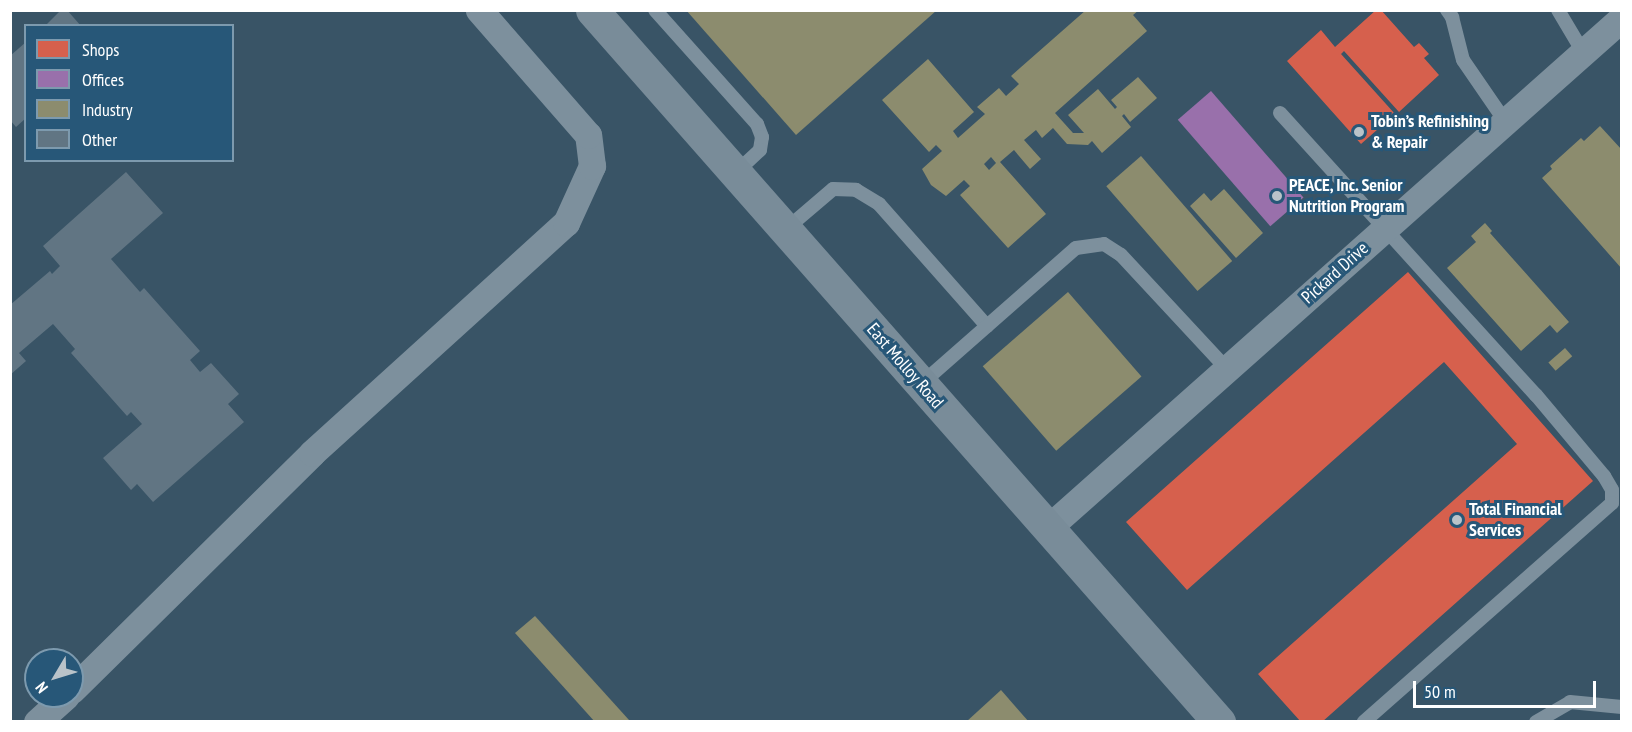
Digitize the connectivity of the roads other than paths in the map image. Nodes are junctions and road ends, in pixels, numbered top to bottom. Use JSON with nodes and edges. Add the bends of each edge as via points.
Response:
{"nodes":[{"id":1,"x":479,"y":10,"type":"edge"},
{"id":2,"x":592,"y":10,"type":"edge"},
{"id":3,"x":655,"y":10,"type":"edge"},
{"id":4,"x":1447,"y":10,"type":"edge"},
{"id":5,"x":1558,"y":10,"type":"edge"},
{"id":6,"x":1622,"y":18,"type":"edge"},
{"id":7,"x":1583,"y":52,"type":"junction"},
{"id":8,"x":1280,"y":113,"type":"dead end"},
{"id":9,"x":1505,"y":122,"type":"junction"},
{"id":10,"x":735,"y":173,"type":"junction"},
{"id":11,"x":785,"y":230,"type":"junction"},
{"id":12,"x":1383,"y":230,"type":"junction"},
{"id":13,"x":987,"y":326,"type":"junction"},
{"id":14,"x":1227,"y":369,"type":"junction"},
{"id":15,"x":921,"y":384,"type":"junction"},
{"id":16,"x":1048,"y":528,"type":"junction"},
{"id":17,"x":84,"y":678,"type":"edge"},
{"id":18,"x":1622,"y":707,"type":"edge"},
{"id":19,"x":53,"y":708,"type":"edge"},
{"id":20,"x":37,"y":722,"type":"edge"},
{"id":21,"x":1219,"y":722,"type":"edge"},
{"id":22,"x":1364,"y":722,"type":"edge"},
{"id":23,"x":1536,"y":722,"type":"edge"}],
"edges":[{"from":1,"to":17,"type":"street","via":[[588,135],[592,166],[566,223],[312,453]]},
{"from":2,"to":10,"type":"street","name":"East Molloy Road"},
{"from":3,"to":10,"type":"lane","via":[[757,124],[762,137],[760,150]]},
{"from":4,"to":9,"type":"lane","via":[[1463,60]]},
{"from":5,"to":7,"type":"lane"},
{"from":6,"to":7,"type":"street","name":"Pickard Drive"},
{"from":7,"to":9,"type":"street","name":"Pickard Drive"},
{"from":8,"to":12,"type":"lane"},
{"from":9,"to":12,"type":"street","name":"Pickard Drive"},
{"from":10,"to":11,"type":"street","name":"East Molloy Road"},
{"from":11,"to":13,"type":"lane","via":[[833,189],[856,190],[879,204]]},
{"from":11,"to":15,"type":"street","name":"East Molloy Road"},
{"from":12,"to":14,"type":"street","name":"Pickard Drive"},
{"from":12,"to":22,"type":"lane","via":[[1536,395],[1604,476],[1612,502]]},
{"from":13,"to":14,"type":"lane","via":[[1076,248],[1104,244],[1121,255]]},
{"from":13,"to":15,"type":"lane"},
{"from":14,"to":16,"type":"street","name":"Pickard Drive"},
{"from":15,"to":16,"type":"street","name":"East Molloy Road"},
{"from":16,"to":21,"type":"street","name":"East Molloy Road"},
{"from":18,"to":23,"type":"lane","via":[[1570,702]]},
{"from":19,"to":20,"type":"street"}]}
